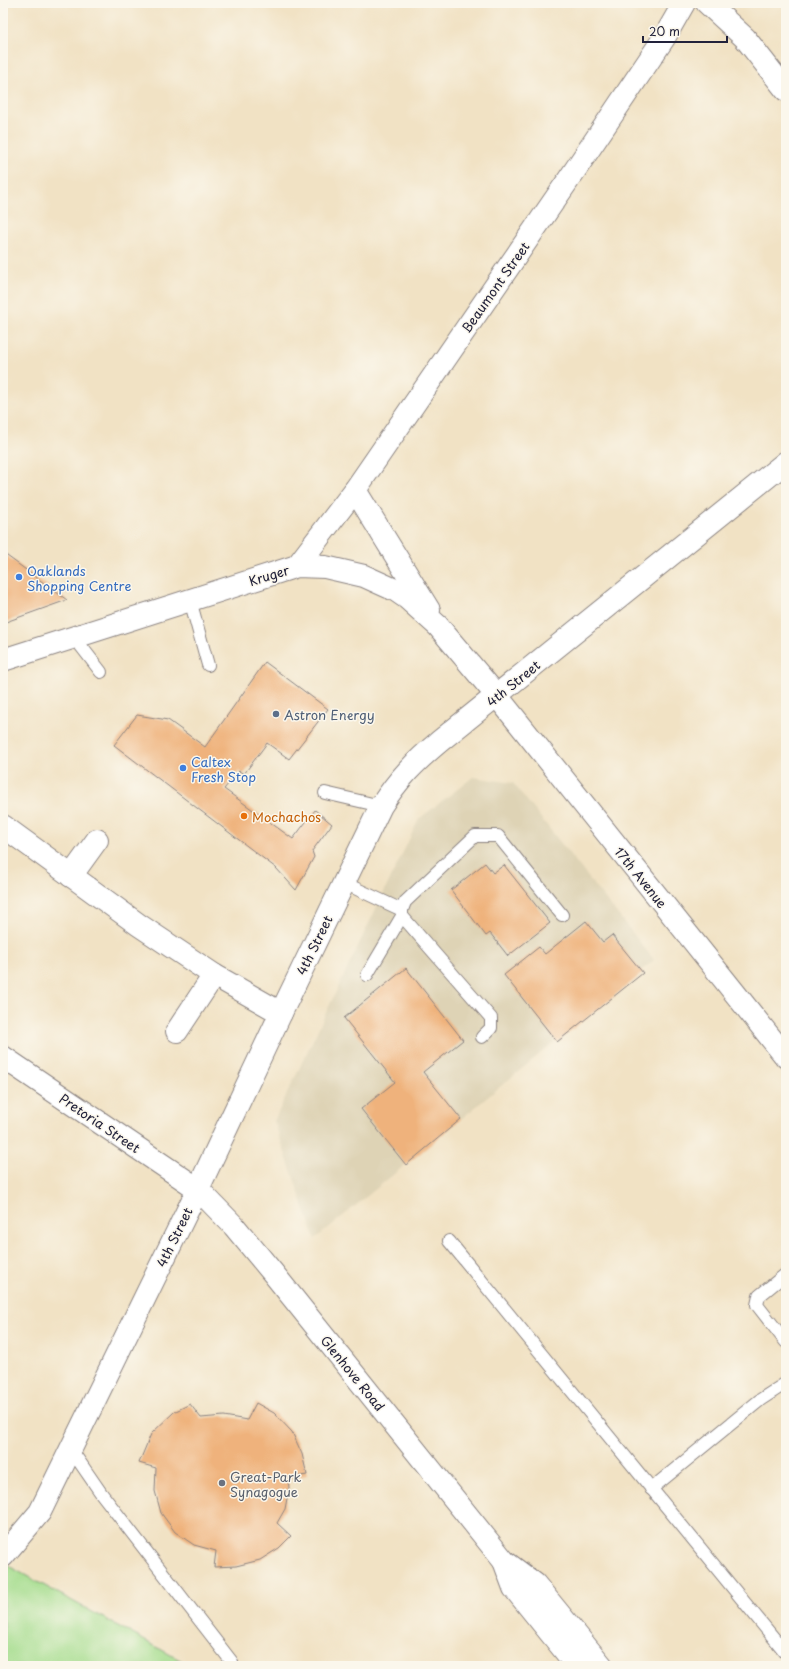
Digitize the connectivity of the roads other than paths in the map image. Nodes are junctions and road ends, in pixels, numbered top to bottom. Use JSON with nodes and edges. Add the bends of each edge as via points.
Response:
{"nodes":[{"id":1,"x":684,"y":3,"type":"edge"},
{"id":2,"x":707,"y":3,"type":"edge"},
{"id":3,"x":786,"y":90,"type":"edge"},
{"id":4,"x":786,"y":462,"type":"edge"},
{"id":5,"x":355,"y":490,"type":"junction"},
{"id":6,"x":298,"y":566,"type":"junction"},
{"id":7,"x":190,"y":600,"type":"junction"},
{"id":8,"x":438,"y":626,"type":"junction"},
{"id":9,"x":74,"y":637,"type":"junction"},
{"id":10,"x":3,"y":660,"type":"edge"},
{"id":11,"x":208,"y":665,"type":"dead end"},
{"id":12,"x":101,"y":672,"type":"dead end"},
{"id":13,"x":497,"y":696,"type":"junction"},
{"id":14,"x":325,"y":793,"type":"dead end"},
{"id":15,"x":381,"y":806,"type":"junction"},
{"id":16,"x":3,"y":826,"type":"edge"},
{"id":17,"x":97,"y":840,"type":"dead end"},
{"id":18,"x":71,"y":876,"type":"junction"},
{"id":19,"x":344,"y":883,"type":"junction"},
{"id":20,"x":402,"y":913,"type":"junction"},
{"id":21,"x":562,"y":915,"type":"dead end"},
{"id":22,"x":214,"y":975,"type":"junction"},
{"id":23,"x":367,"y":975,"type":"dead end"},
{"id":24,"x":281,"y":1013,"type":"junction"},
{"id":25,"x":177,"y":1031,"type":"dead end"},
{"id":26,"x":482,"y":1037,"type":"dead end"},
{"id":27,"x":3,"y":1057,"type":"edge"},
{"id":28,"x":786,"y":1057,"type":"edge"},
{"id":29,"x":198,"y":1189,"type":"junction"},
{"id":30,"x":449,"y":1241,"type":"dead end"},
{"id":31,"x":786,"y":1274,"type":"edge"},
{"id":32,"x":786,"y":1342,"type":"edge"},
{"id":33,"x":786,"y":1383,"type":"edge"},
{"id":34,"x":70,"y":1448,"type":"junction"},
{"id":35,"x":652,"y":1489,"type":"junction"},
{"id":36,"x":3,"y":1556,"type":"edge"},
{"id":37,"x":504,"y":1561,"type":"junction"},
{"id":38,"x":786,"y":1653,"type":"edge"},
{"id":39,"x":232,"y":1662,"type":"dead end"},
{"id":40,"x":577,"y":1666,"type":"edge"},
{"id":41,"x":602,"y":1666,"type":"edge"}],
"edges":[{"from":1,"to":5,"type":"street","name":"Beaumont Street","via":[[664,38],[567,182]]},
{"from":2,"to":3,"type":"street","via":[[745,38]]},
{"from":4,"to":13,"type":"street","name":"4th Street"},
{"from":5,"to":6,"type":"street","name":"Beaumont Street"},
{"from":5,"to":8,"type":"street"},
{"from":6,"to":7,"type":"street","name":"Kruger"},
{"from":6,"to":8,"type":"street","name":"Kruger","via":[[325,567],[374,580],[408,599]]},
{"from":7,"to":9,"type":"street","name":"Kruger"},
{"from":7,"to":11,"type":"lane"},
{"from":8,"to":13,"type":"street","name":"Kruger"},
{"from":9,"to":10,"type":"street","name":"Kruger"},
{"from":9,"to":12,"type":"lane"},
{"from":13,"to":15,"type":"street","name":"4th Street","via":[[416,761],[394,786]]},
{"from":13,"to":28,"type":"street","name":"17th Avenue"},
{"from":14,"to":15,"type":"lane"},
{"from":15,"to":19,"type":"street","name":"4th Street"},
{"from":16,"to":18,"type":"street"},
{"from":17,"to":18,"type":"street"},
{"from":18,"to":22,"type":"street"},
{"from":19,"to":20,"type":"lane"},
{"from":19,"to":24,"type":"street","name":"4th Street"},
{"from":20,"to":21,"type":"lane","via":[[405,902],[475,836],[490,834],[498,836]]},
{"from":20,"to":23,"type":"lane"},
{"from":20,"to":26,"type":"lane","via":[[491,1018],[491,1028]]},
{"from":22,"to":24,"type":"street"},
{"from":22,"to":25,"type":"street"},
{"from":24,"to":29,"type":"street","name":"4th Street"},
{"from":27,"to":29,"type":"street","name":"Pretoria Street"},
{"from":29,"to":34,"type":"street","name":"4th Street"},
{"from":29,"to":37,"type":"street","name":"Glenhove Road","via":[[234,1226],[273,1273]]},
{"from":30,"to":35,"type":"lane"},
{"from":31,"to":32,"type":"lane","via":[[759,1296],[756,1305]]},
{"from":33,"to":35,"type":"lane","via":[[760,1400]]},
{"from":34,"to":36,"type":"street","name":"4th Street","via":[[40,1512]]},
{"from":34,"to":39,"type":"lane","via":[[101,1493]]},
{"from":35,"to":38,"type":"lane"},
{"from":37,"to":40,"type":"street","name":"Glenhove Road","via":[[514,1588]]},
{"from":37,"to":41,"type":"street","name":"Glenhove Road","via":[[535,1584]]}]}
